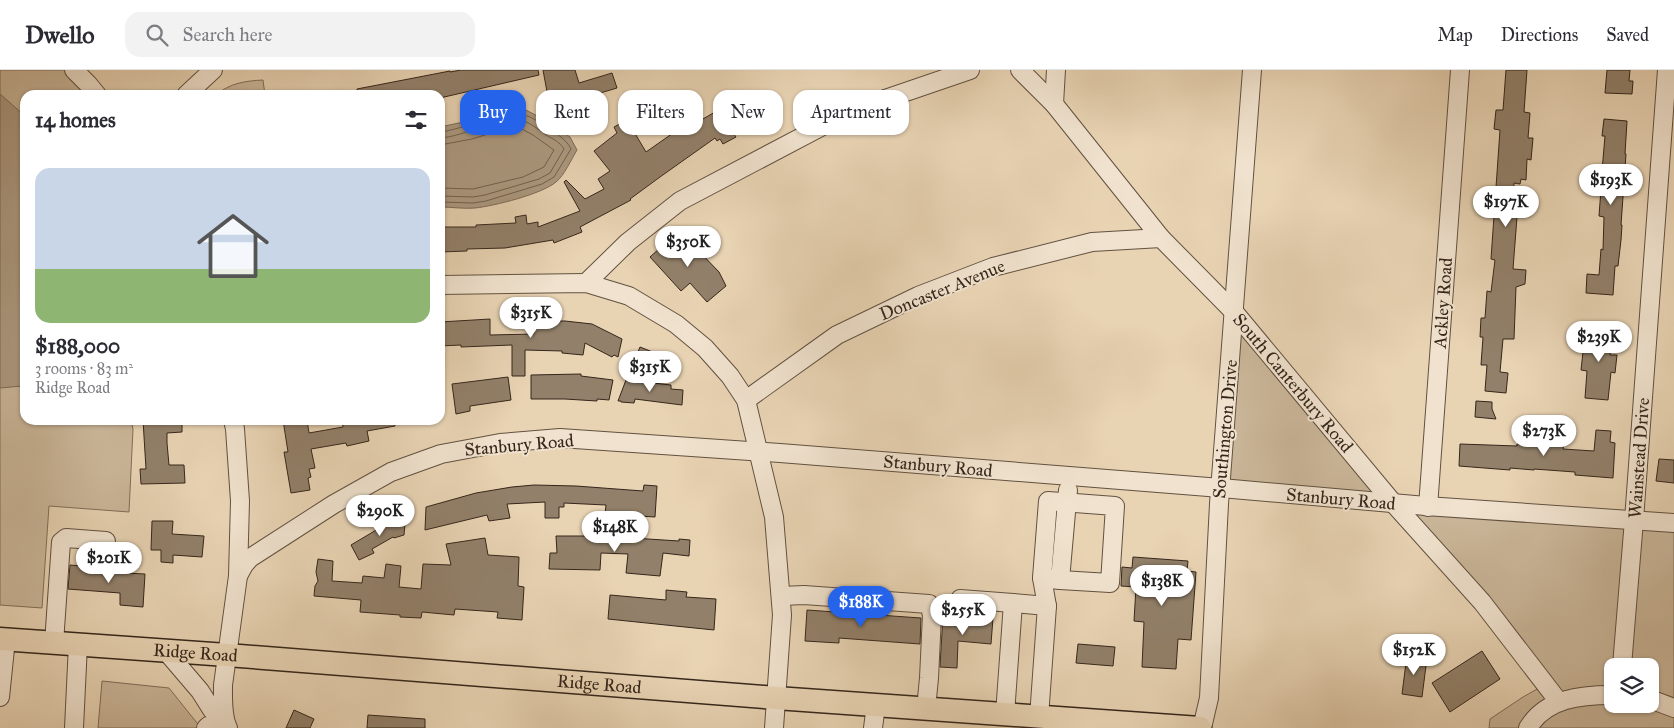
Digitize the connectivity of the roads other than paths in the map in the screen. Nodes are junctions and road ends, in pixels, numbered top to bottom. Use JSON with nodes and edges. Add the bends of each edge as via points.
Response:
{"nodes":[{"id":1,"x":74,"y":70,"type":"edge"},
{"id":2,"x":213,"y":70,"type":"edge"},
{"id":3,"x":970,"y":70,"type":"edge"},
{"id":4,"x":1020,"y":70,"type":"edge"},
{"id":5,"x":1056,"y":70,"type":"edge"},
{"id":6,"x":1252,"y":70,"type":"edge"},
{"id":7,"x":1460,"y":70,"type":"edge"},
{"id":8,"x":1667,"y":70,"type":"edge"},
{"id":9,"x":93,"y":90,"type":"edge"},
{"id":10,"x":191,"y":90,"type":"edge"},
{"id":11,"x":1054,"y":104,"type":"junction"},
{"id":12,"x":1161,"y":238,"type":"junction"},
{"id":13,"x":586,"y":283,"type":"junction"},
{"id":14,"x":445,"y":285,"type":"edge"},
{"id":15,"x":1234,"y":313,"type":"junction"},
{"id":16,"x":746,"y":400,"type":"junction"},
{"id":17,"x":234,"y":425,"type":"edge"},
{"id":18,"x":758,"y":451,"type":"junction"},
{"id":19,"x":1069,"y":476,"type":"junction"},
{"id":20,"x":1221,"y":488,"type":"junction"},
{"id":21,"x":1068,"y":502,"type":"junction"},
{"id":22,"x":1394,"y":504,"type":"junction"},
{"id":23,"x":1428,"y":507,"type":"junction"},
{"id":24,"x":1634,"y":520,"type":"junction"},
{"id":25,"x":1674,"y":523,"type":"edge"},
{"id":26,"x":106,"y":541,"type":"dead end"},
{"id":27,"x":238,"y":576,"type":"junction"},
{"id":28,"x":1042,"y":578,"type":"junction"},
{"id":29,"x":1060,"y":580,"type":"junction"},
{"id":30,"x":781,"y":596,"type":"junction"},
{"id":31,"x":960,"y":599,"type":"dead end"},
{"id":32,"x":1013,"y":603,"type":"junction"},
{"id":33,"x":1047,"y":606,"type":"junction"},
{"id":34,"x":3,"y":639,"type":"edge"},
{"id":35,"x":54,"y":643,"type":"junction"},
{"id":36,"x":78,"y":644,"type":"junction"},
{"id":37,"x":165,"y":650,"type":"junction"},
{"id":38,"x":227,"y":655,"type":"junction"},
{"id":39,"x":1623,"y":658,"type":"edge"},
{"id":40,"x":1604,"y":695,"type":"edge"},
{"id":41,"x":0,"y":697,"type":"edge"},
{"id":42,"x":776,"y":698,"type":"junction"},
{"id":43,"x":1559,"y":702,"type":"junction"},
{"id":44,"x":1659,"y":702,"type":"edge"},
{"id":45,"x":876,"y":705,"type":"junction"},
{"id":46,"x":1674,"y":708,"type":"edge"},
{"id":47,"x":926,"y":709,"type":"junction"},
{"id":48,"x":1004,"y":714,"type":"junction"},
{"id":49,"x":1039,"y":717,"type":"junction"},
{"id":50,"x":1065,"y":723,"type":"edge"},
{"id":51,"x":227,"y":726,"type":"edge"},
{"id":52,"x":74,"y":728,"type":"edge"},
{"id":53,"x":206,"y":728,"type":"edge"},
{"id":54,"x":774,"y":728,"type":"edge"},
{"id":55,"x":873,"y":728,"type":"edge"},
{"id":56,"x":1201,"y":728,"type":"edge"},
{"id":57,"x":1528,"y":728,"type":"edge"}],
"edges":[{"from":1,"to":9,"type":"street"},
{"from":2,"to":10,"type":"street"},
{"from":3,"to":13,"type":"street","via":[[853,110],[680,201],[628,242]]},
{"from":4,"to":11,"type":"street","name":"South Canterbury Road"},
{"from":5,"to":11,"type":"street"},
{"from":6,"to":15,"type":"street","name":"Southington Drive"},
{"from":7,"to":23,"type":"street","name":"Ackley Road"},
{"from":8,"to":24,"type":"street","name":"Wainstead Drive"},
{"from":11,"to":12,"type":"street","name":"South Canterbury Road"},
{"from":12,"to":15,"type":"street","name":"South Canterbury Road"},
{"from":12,"to":16,"type":"street","name":"Doncaster Avenue","via":[[1092,242],[993,267],[918,296],[837,335]]},
{"from":13,"to":14,"type":"street"},
{"from":13,"to":16,"type":"street","via":[[629,296],[676,324],[705,348]]},
{"from":15,"to":20,"type":"street","name":"Southington Drive"},
{"from":15,"to":22,"type":"street","name":"South Canterbury Road"},
{"from":16,"to":18,"type":"street"},
{"from":17,"to":27,"type":"street","via":[[240,501]]},
{"from":18,"to":19,"type":"street","name":"Stanbury Road"},
{"from":18,"to":27,"type":"street","name":"Stanbury Road","via":[[560,438],[500,443],[441,454],[391,472],[334,504],[250,558]]},
{"from":18,"to":30,"type":"street","via":[[774,516]]},
{"from":19,"to":20,"type":"street","name":"Stanbury Road"},
{"from":19,"to":21,"type":"street"},
{"from":20,"to":22,"type":"street","name":"Stanbury Road"},
{"from":20,"to":56,"type":"street","name":"Southington Drive","via":[[1209,698]]},
{"from":21,"to":28,"type":"street","via":[[1048,500]]},
{"from":21,"to":29,"type":"street"},
{"from":21,"to":29,"type":"street","via":[[1115,506],[1110,583]]},
{"from":22,"to":23,"type":"street","name":"Stanbury Road"},
{"from":22,"to":43,"type":"street","name":"South Canterbury Road","via":[[1482,602]]},
{"from":23,"to":24,"type":"street","name":"Stanbury Road"},
{"from":24,"to":25,"type":"street","name":"Stanbury Road"},
{"from":24,"to":39,"type":"street","name":"Wainstead Drive"},
{"from":26,"to":35,"type":"street","via":[[66,538],[61,542]]},
{"from":27,"to":38,"type":"street"},
{"from":28,"to":29,"type":"street"},
{"from":28,"to":33,"type":"street"},
{"from":30,"to":42,"type":"street"},
{"from":30,"to":47,"type":"street","via":[[929,604],[932,615]]},
{"from":31,"to":32,"type":"street"},
{"from":32,"to":33,"type":"street"},
{"from":32,"to":48,"type":"street"},
{"from":33,"to":49,"type":"street"},
{"from":34,"to":35,"type":"main road","name":"Ridge Road"},
{"from":34,"to":41,"type":"street"},
{"from":35,"to":36,"type":"main road","name":"Ridge Road"},
{"from":36,"to":37,"type":"main road","name":"Ridge Road"},
{"from":36,"to":52,"type":"street"},
{"from":37,"to":38,"type":"main road","name":"Ridge Road"},
{"from":37,"to":51,"type":"street"},
{"from":38,"to":42,"type":"main road","name":"Ridge Road"},
{"from":38,"to":51,"type":"street","via":[[223,704]]},
{"from":40,"to":43,"type":"street"},
{"from":42,"to":45,"type":"main road","name":"Ridge Road"},
{"from":42,"to":54,"type":"street"},
{"from":43,"to":57,"type":"street","via":[[1542,711]]},
{"from":44,"to":46,"type":"street"},
{"from":45,"to":47,"type":"main road","name":"Ridge Road"},
{"from":45,"to":55,"type":"street"},
{"from":47,"to":48,"type":"main road","name":"Ridge Road"},
{"from":48,"to":49,"type":"main road","name":"Ridge Road"},
{"from":49,"to":50,"type":"main road","name":"Ridge Road"},
{"from":50,"to":56,"type":"main road","name":"Ridge Road"},
{"from":51,"to":53,"type":"street"}]}
